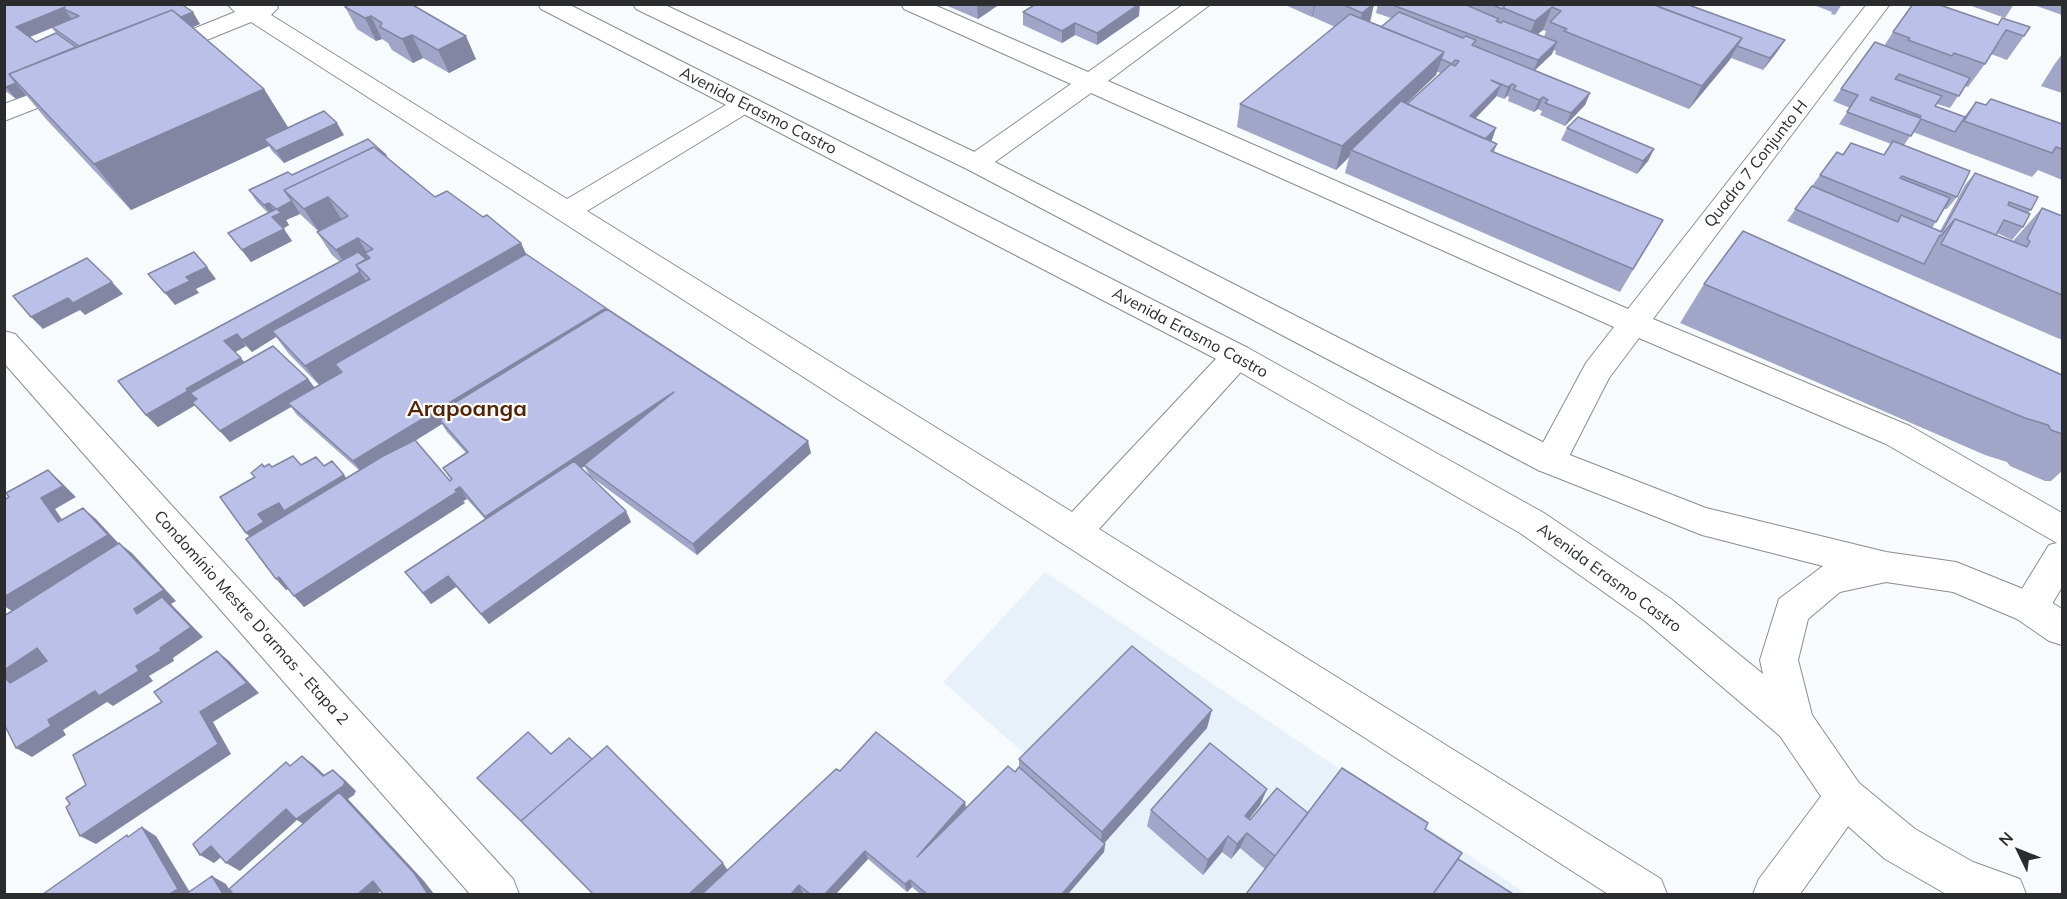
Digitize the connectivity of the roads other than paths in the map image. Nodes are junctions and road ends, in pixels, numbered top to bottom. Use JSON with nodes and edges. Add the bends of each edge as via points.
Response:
{"nodes":[{"id":1,"x":549,"y":4,"type":"edge"},
{"id":2,"x":644,"y":4,"type":"edge"},
{"id":3,"x":912,"y":4,"type":"edge"},
{"id":4,"x":1200,"y":4,"type":"edge"},
{"id":5,"x":1879,"y":4,"type":"edge"},
{"id":6,"x":255,"y":7,"type":"edge"},
{"id":7,"x":134,"y":61,"type":"edge"},
{"id":8,"x":90,"y":79,"type":"edge"},
{"id":9,"x":1089,"y":83,"type":"junction"},
{"id":10,"x":745,"y":104,"type":"junction"},
{"id":11,"x":4,"y":114,"type":"edge"},
{"id":12,"x":976,"y":163,"type":"junction"},
{"id":13,"x":567,"y":212,"type":"junction"},
{"id":14,"x":1633,"y":323,"type":"junction"},
{"id":15,"x":4,"y":342,"type":"edge"},
{"id":16,"x":1237,"y":356,"type":"junction"},
{"id":17,"x":1550,"y":461,"type":"junction"},
{"id":18,"x":2062,"y":531,"type":"edge"},
{"id":19,"x":1074,"y":532,"type":"junction"},
{"id":20,"x":2062,"y":556,"type":"edge"},
{"id":21,"x":1886,"y":567,"type":"junction"},
{"id":22,"x":2030,"y":608,"type":"junction"},
{"id":23,"x":2062,"y":629,"type":"edge"},
{"id":24,"x":1794,"y":723,"type":"junction"},
{"id":25,"x":1845,"y":797,"type":"junction"},
{"id":26,"x":498,"y":894,"type":"edge"},
{"id":27,"x":1646,"y":894,"type":"edge"},
{"id":28,"x":1774,"y":894,"type":"edge"},
{"id":29,"x":2005,"y":894,"type":"edge"}],
"edges":[{"from":1,"to":10,"type":"street","name":"Avenida Erasmo Castro"},
{"from":2,"to":12,"type":"street"},
{"from":3,"to":9,"type":"street"},
{"from":4,"to":9,"type":"street"},
{"from":5,"to":14,"type":"street","name":"Quadra 7 Conjunto H"},
{"from":6,"to":7,"type":"street"},
{"from":6,"to":13,"type":"street"},
{"from":8,"to":11,"type":"street"},
{"from":9,"to":12,"type":"street"},
{"from":9,"to":14,"type":"street"},
{"from":10,"to":13,"type":"street"},
{"from":10,"to":16,"type":"street","name":"Avenida Erasmo Castro"},
{"from":12,"to":17,"type":"street"},
{"from":13,"to":19,"type":"street"},
{"from":14,"to":17,"type":"street","name":"Quadra 7 Conjunto H","via":[[1597,370]]},
{"from":14,"to":18,"type":"street","via":[[1898,435]]},
{"from":15,"to":26,"type":"street","name":"Condomínio Mestre D'armas - Etapa 2"},
{"from":16,"to":19,"type":"street"},
{"from":16,"to":24,"type":"street","name":"Avenida Erasmo Castro","via":[[1532,523],[1658,610]]},
{"from":17,"to":21,"type":"street","via":[[1702,520]]},
{"from":19,"to":27,"type":"street"},
{"from":20,"to":22,"type":"street"},
{"from":21,"to":22,"type":"street","via":[[1956,577]]},
{"from":21,"to":24,"type":"street","via":[[1830,579],[1792,610],[1779,660]]},
{"from":22,"to":23,"type":"street"},
{"from":24,"to":25,"type":"street"},
{"from":25,"to":28,"type":"street"},
{"from":25,"to":29,"type":"street","via":[[1900,844],[1964,881]]}]}
